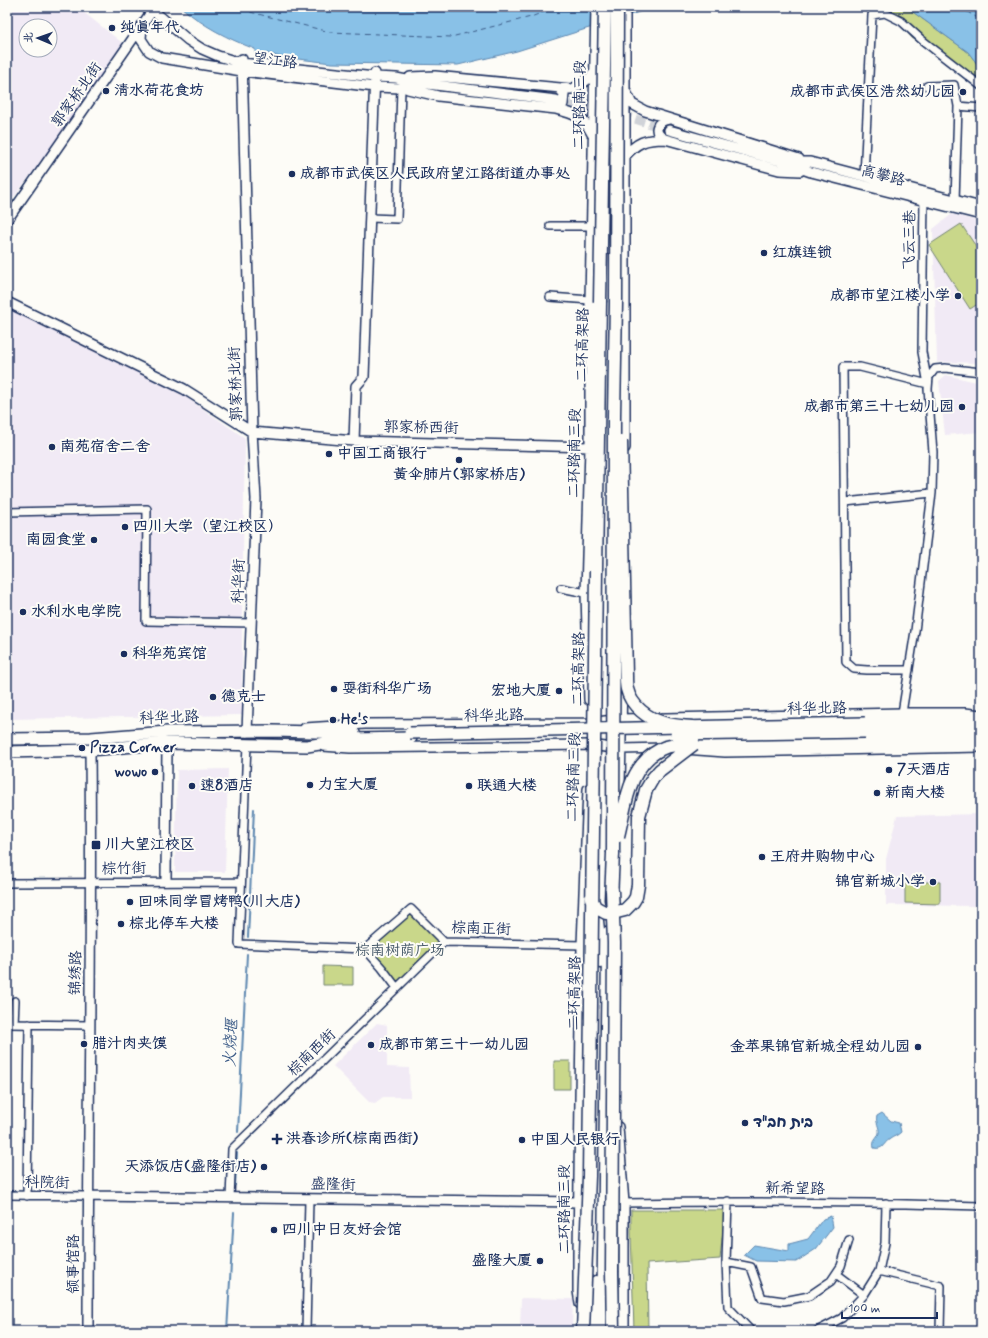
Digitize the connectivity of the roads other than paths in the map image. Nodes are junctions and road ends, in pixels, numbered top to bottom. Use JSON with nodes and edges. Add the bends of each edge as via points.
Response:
{"nodes":[{"id":1,"x":596,"y":7,"type":"edge"},
{"id":2,"x":605,"y":7,"type":"edge"},
{"id":3,"x":617,"y":7,"type":"edge"},
{"id":4,"x":625,"y":7,"type":"edge"},
{"id":5,"x":151,"y":9,"type":"edge"},
{"id":6,"x":142,"y":26,"type":"junction"},
{"id":7,"x":242,"y":64,"type":"junction"},
{"id":8,"x":594,"y":73,"type":"junction"},
{"id":9,"x":375,"y":75,"type":"junction"},
{"id":10,"x":396,"y":78,"type":"junction"},
{"id":11,"x":427,"y":84,"type":"junction"},
{"id":12,"x":927,"y":86,"type":"dead end"},
{"id":13,"x":981,"y":86,"type":"edge"},
{"id":14,"x":375,"y":87,"type":"junction"},
{"id":15,"x":401,"y":88,"type":"junction"},
{"id":16,"x":559,"y":88,"type":"junction"},
{"id":17,"x":625,"y":90,"type":"junction"},
{"id":18,"x":556,"y":100,"type":"tunnel mouth"},
{"id":19,"x":958,"y":106,"type":"junction"},
{"id":20,"x":981,"y":108,"type":"edge"},
{"id":21,"x":556,"y":109,"type":"junction"},
{"id":22,"x":669,"y":119,"type":"junction"},
{"id":23,"x":669,"y":130,"type":"tunnel mouth"},
{"id":24,"x":593,"y":136,"type":"junction"},
{"id":25,"x":665,"y":139,"type":"junction"},
{"id":26,"x":624,"y":157,"type":"junction"},
{"id":27,"x":811,"y":167,"type":"junction"},
{"id":28,"x":864,"y":176,"type":"junction"},
{"id":29,"x":924,"y":196,"type":"junction"},
{"id":30,"x":955,"y":201,"type":"junction"},
{"id":31,"x":981,"y":207,"type":"edge"},
{"id":32,"x":981,"y":215,"type":"edge"},
{"id":33,"x":370,"y":218,"type":"junction"},
{"id":34,"x":7,"y":220,"type":"edge"},
{"id":35,"x":550,"y":226,"type":"dead end"},
{"id":36,"x":591,"y":226,"type":"junction"},
{"id":37,"x":550,"y":297,"type":"dead end"},
{"id":38,"x":590,"y":300,"type":"junction"},
{"id":39,"x":7,"y":302,"type":"edge"},
{"id":40,"x":981,"y":372,"type":"edge"},
{"id":41,"x":928,"y":384,"type":"junction"},
{"id":42,"x":614,"y":415,"type":"junction"},
{"id":43,"x":252,"y":432,"type":"junction"},
{"id":44,"x":354,"y":441,"type":"junction"},
{"id":45,"x":590,"y":447,"type":"junction"},
{"id":46,"x":932,"y":492,"type":"junction"},
{"id":47,"x":845,"y":502,"type":"junction"},
{"id":48,"x":7,"y":512,"type":"edge"},
{"id":49,"x":596,"y":571,"type":"junction"},
{"id":50,"x":561,"y":588,"type":"dead end"},
{"id":51,"x":586,"y":593,"type":"junction"},
{"id":52,"x":251,"y":623,"type":"junction"},
{"id":53,"x":909,"y":670,"type":"junction"},
{"id":54,"x":902,"y":713,"type":"junction"},
{"id":55,"x":981,"y":715,"type":"edge"},
{"id":56,"x":621,"y":719,"type":"junction"},
{"id":57,"x":981,"y":720,"type":"edge"},
{"id":58,"x":589,"y":723,"type":"junction"},
{"id":59,"x":692,"y":727,"type":"junction"},
{"id":60,"x":865,"y":727,"type":"junction"},
{"id":61,"x":981,"y":730,"type":"edge"},
{"id":62,"x":273,"y":731,"type":"junction"},
{"id":63,"x":247,"y":732,"type":"junction"},
{"id":64,"x":411,"y":736,"type":"junction"},
{"id":65,"x":981,"y":736,"type":"edge"},
{"id":66,"x":7,"y":738,"type":"edge"},
{"id":67,"x":167,"y":743,"type":"junction"},
{"id":68,"x":247,"y":744,"type":"junction"},
{"id":69,"x":694,"y":744,"type":"junction"},
{"id":70,"x":590,"y":745,"type":"junction"},
{"id":71,"x":307,"y":746,"type":"junction"},
{"id":72,"x":981,"y":747,"type":"edge"},
{"id":73,"x":622,"y":749,"type":"junction"},
{"id":74,"x":90,"y":750,"type":"junction"},
{"id":75,"x":7,"y":752,"type":"edge"},
{"id":76,"x":613,"y":853,"type":"junction"},
{"id":77,"x":166,"y":881,"type":"junction"},
{"id":78,"x":593,"y":881,"type":"junction"},
{"id":79,"x":241,"y":882,"type":"junction"},
{"id":80,"x":7,"y":883,"type":"edge"},
{"id":81,"x":91,"y":883,"type":"junction"},
{"id":82,"x":612,"y":890,"type":"junction"},
{"id":83,"x":444,"y":942,"type":"junction"},
{"id":84,"x":582,"y":945,"type":"junction"},
{"id":85,"x":365,"y":949,"type":"junction"},
{"id":86,"x":397,"y":988,"type":"junction"},
{"id":87,"x":15,"y":1001,"type":"dead end"},
{"id":88,"x":10,"y":1024,"type":"edge"},
{"id":89,"x":29,"y":1024,"type":"junction"},
{"id":90,"x":89,"y":1025,"type":"junction"},
{"id":91,"x":614,"y":1077,"type":"junction"},
{"id":92,"x":7,"y":1196,"type":"edge"},
{"id":93,"x":27,"y":1196,"type":"junction"},
{"id":94,"x":88,"y":1196,"type":"junction"},
{"id":95,"x":230,"y":1198,"type":"junction"},
{"id":96,"x":309,"y":1199,"type":"junction"},
{"id":97,"x":608,"y":1201,"type":"junction"},
{"id":98,"x":728,"y":1201,"type":"junction"},
{"id":99,"x":579,"y":1202,"type":"junction"},
{"id":100,"x":624,"y":1202,"type":"junction"},
{"id":101,"x":886,"y":1203,"type":"junction"},
{"id":102,"x":981,"y":1206,"type":"edge"},
{"id":103,"x":849,"y":1240,"type":"dead end"},
{"id":104,"x":726,"y":1262,"type":"junction"},
{"id":105,"x":879,"y":1271,"type":"junction"},
{"id":106,"x":836,"y":1274,"type":"junction"},
{"id":107,"x":623,"y":1277,"type":"junction"},
{"id":108,"x":600,"y":1286,"type":"junction"},
{"id":109,"x":864,"y":1295,"type":"junction"},
{"id":110,"x":88,"y":1331,"type":"edge"},
{"id":111,"x":306,"y":1331,"type":"edge"},
{"id":112,"x":596,"y":1331,"type":"edge"},
{"id":113,"x":624,"y":1331,"type":"edge"},
{"id":114,"x":751,"y":1331,"type":"edge"},
{"id":115,"x":817,"y":1331,"type":"edge"},
{"id":116,"x":940,"y":1331,"type":"edge"}],
"edges":[{"from":1,"to":8,"type":"street","name":"二环路南三段"},
{"from":2,"to":49,"type":"highway","name":"二环高架路","bridge":true},
{"from":3,"to":42,"type":"highway","bridge":true},
{"from":4,"to":17,"type":"street"},
{"from":5,"to":6,"type":"street","name":"郭家桥北街"},
{"from":5,"to":7,"type":"street","name":"望江路","via":[[202,49]]},
{"from":6,"to":7,"type":"street","name":"望江路","via":[[142,39],[149,51],[162,58]]},
{"from":6,"to":34,"type":"street","name":"郭家桥北街"},
{"from":7,"to":9,"type":"street","name":"望江路"},
{"from":7,"to":14,"type":"street","name":"望江路"},
{"from":7,"to":43,"type":"street","name":"郭家桥北街"},
{"from":8,"to":16,"type":"street","via":[[579,86],[571,89]]},
{"from":8,"to":24,"type":"street","name":"二环路南三段"},
{"from":9,"to":10,"type":"street","name":"望江路"},
{"from":9,"to":14,"type":"street"},
{"from":10,"to":11,"type":"street","name":"望江路"},
{"from":10,"to":16,"type":"street","via":[[435,76]]},
{"from":11,"to":15,"type":"street","name":"望江路"},
{"from":11,"to":18,"type":"street","name":"望江路"},
{"from":12,"to":19,"type":"street","via":[[954,85]]},
{"from":13,"to":28,"type":"street","via":[[901,21],[885,13],[872,15]]},
{"from":14,"to":15,"type":"street","name":"望江路"},
{"from":14,"to":33,"type":"street"},
{"from":15,"to":21,"type":"street","via":[[438,96]]},
{"from":15,"to":33,"type":"street","via":[[397,219]]},
{"from":16,"to":21,"type":"street","via":[[564,94],[564,99],[560,108]]},
{"from":17,"to":22,"type":"street","via":[[632,104]]},
{"from":17,"to":26,"type":"street"},
{"from":19,"to":20,"type":"street"},
{"from":19,"to":30,"type":"street"},
{"from":21,"to":24,"type":"street","via":[[579,117],[586,123]]},
{"from":22,"to":25,"type":"street","via":[[659,122],[658,126],[658,134]]},
{"from":22,"to":27,"type":"street"},
{"from":23,"to":27,"type":"street","name":"高攀路","via":[[780,161]]},
{"from":24,"to":36,"type":"street","name":"二环路南三段"},
{"from":25,"to":26,"type":"street","via":[[639,142]]},
{"from":25,"to":27,"type":"street","via":[[779,170]]},
{"from":26,"to":56,"type":"street","via":[[625,563]]},
{"from":27,"to":28,"type":"street","name":"高攀路"},
{"from":27,"to":29,"type":"street","name":"高攀路"},
{"from":28,"to":29,"type":"street","name":"高攀路"},
{"from":29,"to":30,"type":"street","name":"高攀路"},
{"from":29,"to":32,"type":"street","name":"高攀路"},
{"from":29,"to":41,"type":"street","name":"飞云三巷","via":[[922,352]]},
{"from":30,"to":31,"type":"street","name":"高攀路"},
{"from":33,"to":44,"type":"street","via":[[364,377],[356,386]]},
{"from":35,"to":36,"type":"street"},
{"from":36,"to":38,"type":"street","name":"二环路南三段"},
{"from":37,"to":38,"type":"street"},
{"from":38,"to":45,"type":"street","name":"二环路南三段"},
{"from":39,"to":43,"type":"street","name":"郭家桥北街","via":[[184,389]]},
{"from":40,"to":41,"type":"street","via":[[935,369],[929,377]]},
{"from":41,"to":46,"type":"street","name":"飞云三巷","via":[[933,452]]},
{"from":41,"to":47,"type":"street","via":[[860,367],[843,367]]},
{"from":42,"to":59,"type":"highway","bridge":true,"via":[[622,444],[627,690],[634,703],[653,720]]},
{"from":42,"to":76,"type":"highway","bridge":true},
{"from":43,"to":44,"type":"street","name":"郭家桥西街"},
{"from":43,"to":52,"type":"street","name":"科华街","via":[[256,499]]},
{"from":44,"to":45,"type":"street","name":"郭家桥西街"},
{"from":45,"to":51,"type":"street","name":"二环路南三段"},
{"from":46,"to":47,"type":"street"},
{"from":46,"to":53,"type":"street","name":"飞云三巷"},
{"from":47,"to":53,"type":"street","via":[[846,662],[854,669]]},
{"from":48,"to":52,"type":"street","via":[[147,509],[146,621]]},
{"from":49,"to":69,"type":"highway","bridge":true,"via":[[590,692],[587,880],[588,893],[595,907],[606,913],[613,913],[625,910],[633,902],[638,885],[638,816],[646,790],[660,770]]},
{"from":49,"to":78,"type":"highway","name":"二环高架路","bridge":true},
{"from":50,"to":51,"type":"street"},
{"from":51,"to":58,"type":"street","name":"二环路南三段"},
{"from":52,"to":63,"type":"street","name":"科华街"},
{"from":53,"to":54,"type":"street","name":"飞云三巷"},
{"from":54,"to":55,"type":"street"},
{"from":54,"to":56,"type":"street"},
{"from":56,"to":58,"type":"street"},
{"from":56,"to":73,"type":"street"},
{"from":57,"to":60,"type":"main road","name":"科华北路"},
{"from":58,"to":62,"type":"street","via":[[365,724]]},
{"from":58,"to":70,"type":"street","name":"二环路南三段"},
{"from":59,"to":60,"type":"main road","name":"科华北路","bridge":true},
{"from":59,"to":64,"type":"main road","name":"科华北路","bridge":true},
{"from":60,"to":61,"type":"main road","name":"科华北路"},
{"from":60,"to":64,"type":"main road","bridge":true},
{"from":62,"to":63,"type":"main road","name":"科华北路"},
{"from":62,"to":64,"type":"main road","name":"科华北路"},
{"from":63,"to":66,"type":"main road","name":"科华北路","via":[[167,732],[91,738]]},
{"from":64,"to":71,"type":"main road","name":"科华北路","via":[[351,739]]},
{"from":65,"to":69,"type":"highway","via":[[887,741]]},
{"from":67,"to":68,"type":"main road","name":"科华北路"},
{"from":67,"to":74,"type":"main road","name":"科华北路"},
{"from":67,"to":77,"type":"street"},
{"from":68,"to":71,"type":"main road","name":"科华北路"},
{"from":68,"to":79,"type":"street"},
{"from":69,"to":76,"type":"highway","bridge":true,"via":[[662,748],[637,769]]},
{"from":70,"to":71,"type":"street","via":[[350,748]]},
{"from":70,"to":73,"type":"street"},
{"from":70,"to":84,"type":"street","name":"二环路南三段"},
{"from":72,"to":73,"type":"street","via":[[725,752],[659,748]]},
{"from":73,"to":91,"type":"street"},
{"from":74,"to":75,"type":"main road","name":"科华北路"},
{"from":74,"to":81,"type":"street","name":"锦绣路"},
{"from":76,"to":82,"type":"highway"},
{"from":77,"to":79,"type":"street","name":"棕竹街"},
{"from":77,"to":81,"type":"street","name":"棕竹街"},
{"from":78,"to":108,"type":"highway","bridge":true,"via":[[600,948]]},
{"from":78,"to":112,"type":"highway","name":"二环高架路","bridge":true,"via":[[589,1176]]},
{"from":79,"to":85,"type":"street","via":[[239,944]]},
{"from":80,"to":81,"type":"street","name":"棕竹街"},
{"from":81,"to":90,"type":"street","name":"锦绣路"},
{"from":82,"to":108,"type":"highway","bridge":true,"via":[[608,951]]},
{"from":82,"to":112,"type":"highway","bridge":true,"via":[[612,1272]]},
{"from":83,"to":84,"type":"street","name":"棕南正街"},
{"from":83,"to":85,"type":"street","name":"棕南正街","via":[[411,909]]},
{"from":83,"to":86,"type":"street","name":"棕南西街"},
{"from":84,"to":99,"type":"street","name":"二环路南三段"},
{"from":85,"to":86,"type":"street"},
{"from":86,"to":95,"type":"street","name":"棕南西街","via":[[232,1149]]},
{"from":87,"to":88,"type":"street"},
{"from":88,"to":89,"type":"street"},
{"from":89,"to":90,"type":"street"},
{"from":89,"to":93,"type":"street"},
{"from":90,"to":94,"type":"street","name":"锦绣路"},
{"from":91,"to":97,"type":"street"},
{"from":91,"to":100,"type":"street"},
{"from":92,"to":93,"type":"street","name":"科院街"},
{"from":93,"to":94,"type":"street","name":"科院街"},
{"from":94,"to":95,"type":"street","name":"盛隆街"},
{"from":94,"to":110,"type":"street","name":"领事馆路"},
{"from":95,"to":96,"type":"street","name":"盛隆街"},
{"from":96,"to":99,"type":"street","name":"盛隆街"},
{"from":96,"to":111,"type":"street"},
{"from":97,"to":100,"type":"street","name":"新希望路"},
{"from":97,"to":112,"type":"street","via":[[608,1287]]},
{"from":98,"to":100,"type":"street","name":"新希望路"},
{"from":98,"to":101,"type":"street","name":"新希望路"},
{"from":98,"to":104,"type":"street"},
{"from":99,"to":112,"type":"street","via":[[592,1230],[590,1307]]},
{"from":99,"to":112,"type":"street","name":"二环路南三段","via":[[578,1291]]},
{"from":100,"to":107,"type":"street"},
{"from":101,"to":102,"type":"street","name":"新希望路"},
{"from":101,"to":105,"type":"street","via":[[885,1243]]},
{"from":103,"to":106,"type":"street"},
{"from":104,"to":106,"type":"street","via":[[751,1267],[762,1298],[784,1301],[809,1296],[831,1282]]},
{"from":104,"to":114,"type":"street","via":[[728,1307]]},
{"from":105,"to":109,"type":"street"},
{"from":105,"to":116,"type":"street","via":[[941,1286]]},
{"from":106,"to":109,"type":"street"},
{"from":107,"to":112,"type":"street"},
{"from":107,"to":113,"type":"street"},
{"from":108,"to":112,"type":"highway"},
{"from":109,"to":115,"type":"street","via":[[842,1318]]}]}
